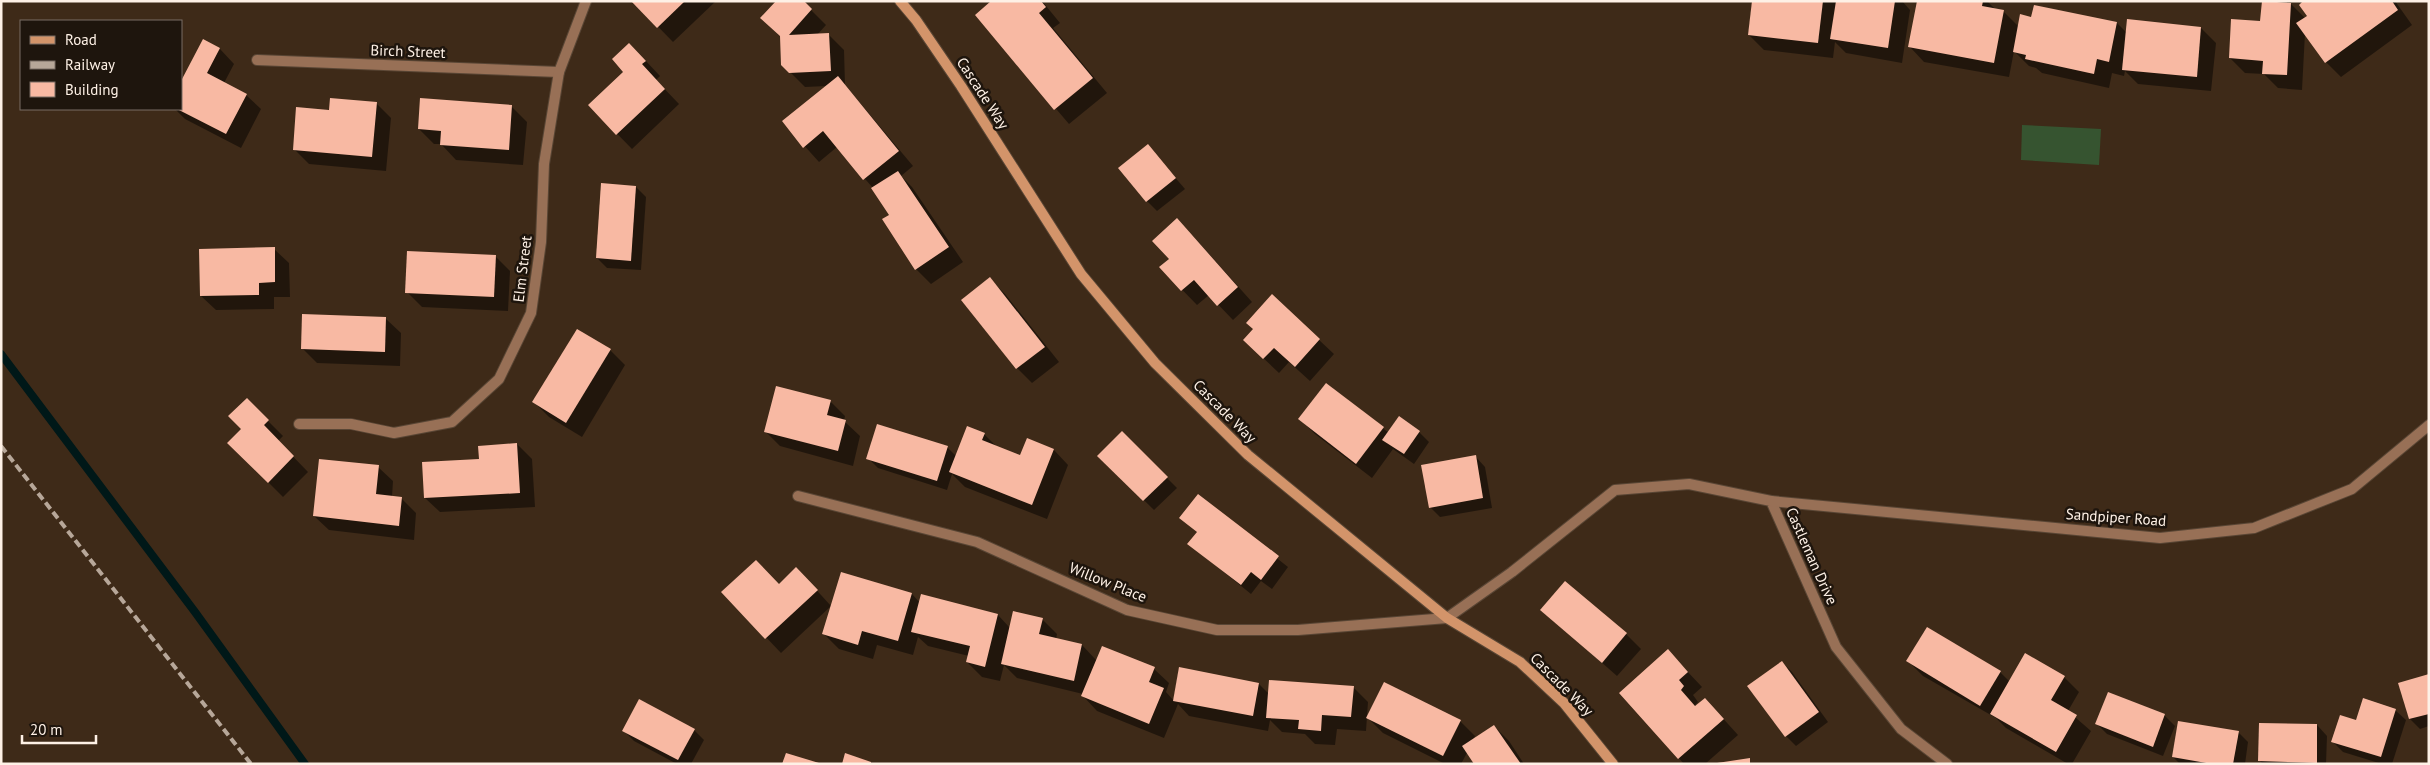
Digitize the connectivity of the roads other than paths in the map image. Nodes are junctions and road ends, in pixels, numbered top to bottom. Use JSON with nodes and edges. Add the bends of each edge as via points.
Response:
{"nodes":[{"id":1,"x":586,"y":1,"type":"edge"},
{"id":2,"x":900,"y":1,"type":"edge"},
{"id":3,"x":257,"y":60,"type":"dead end"},
{"id":4,"x":559,"y":72,"type":"junction"},
{"id":5,"x":299,"y":424,"type":"dead end"},
{"id":6,"x":2429,"y":426,"type":"edge"},
{"id":7,"x":798,"y":496,"type":"dead end"},
{"id":8,"x":1771,"y":501,"type":"junction"},
{"id":9,"x":1447,"y":618,"type":"junction"},
{"id":10,"x":1613,"y":764,"type":"edge"},
{"id":11,"x":1947,"y":764,"type":"edge"}],
"edges":[{"from":1,"to":4,"type":"street","name":"Elm Street"},
{"from":2,"to":9,"type":"street","name":"Cascade Way","via":[[962,86],[1082,274],[1156,363],[1248,455]]},
{"from":3,"to":4,"type":"street","name":"Birch Street"},
{"from":4,"to":5,"type":"street","name":"Elm Street","via":[[544,164],[541,242],[531,313],[499,379],[452,422],[394,433],[351,424]]},
{"from":6,"to":8,"type":"street","name":"Sandpiper Road","via":[[2352,489],[2254,528],[2160,538]]},
{"from":7,"to":9,"type":"street","name":"Willow Place","via":[[977,542],[1127,610],[1216,630],[1298,630]]},
{"from":8,"to":9,"type":"street","name":"Castleman Drive","via":[[1689,484],[1615,490],[1512,572]]},
{"from":8,"to":11,"type":"street","name":"Castleman Drive","via":[[1836,647],[1901,729]]},
{"from":9,"to":10,"type":"street","name":"Cascade Way","via":[[1520,662],[1564,703]]}]}
